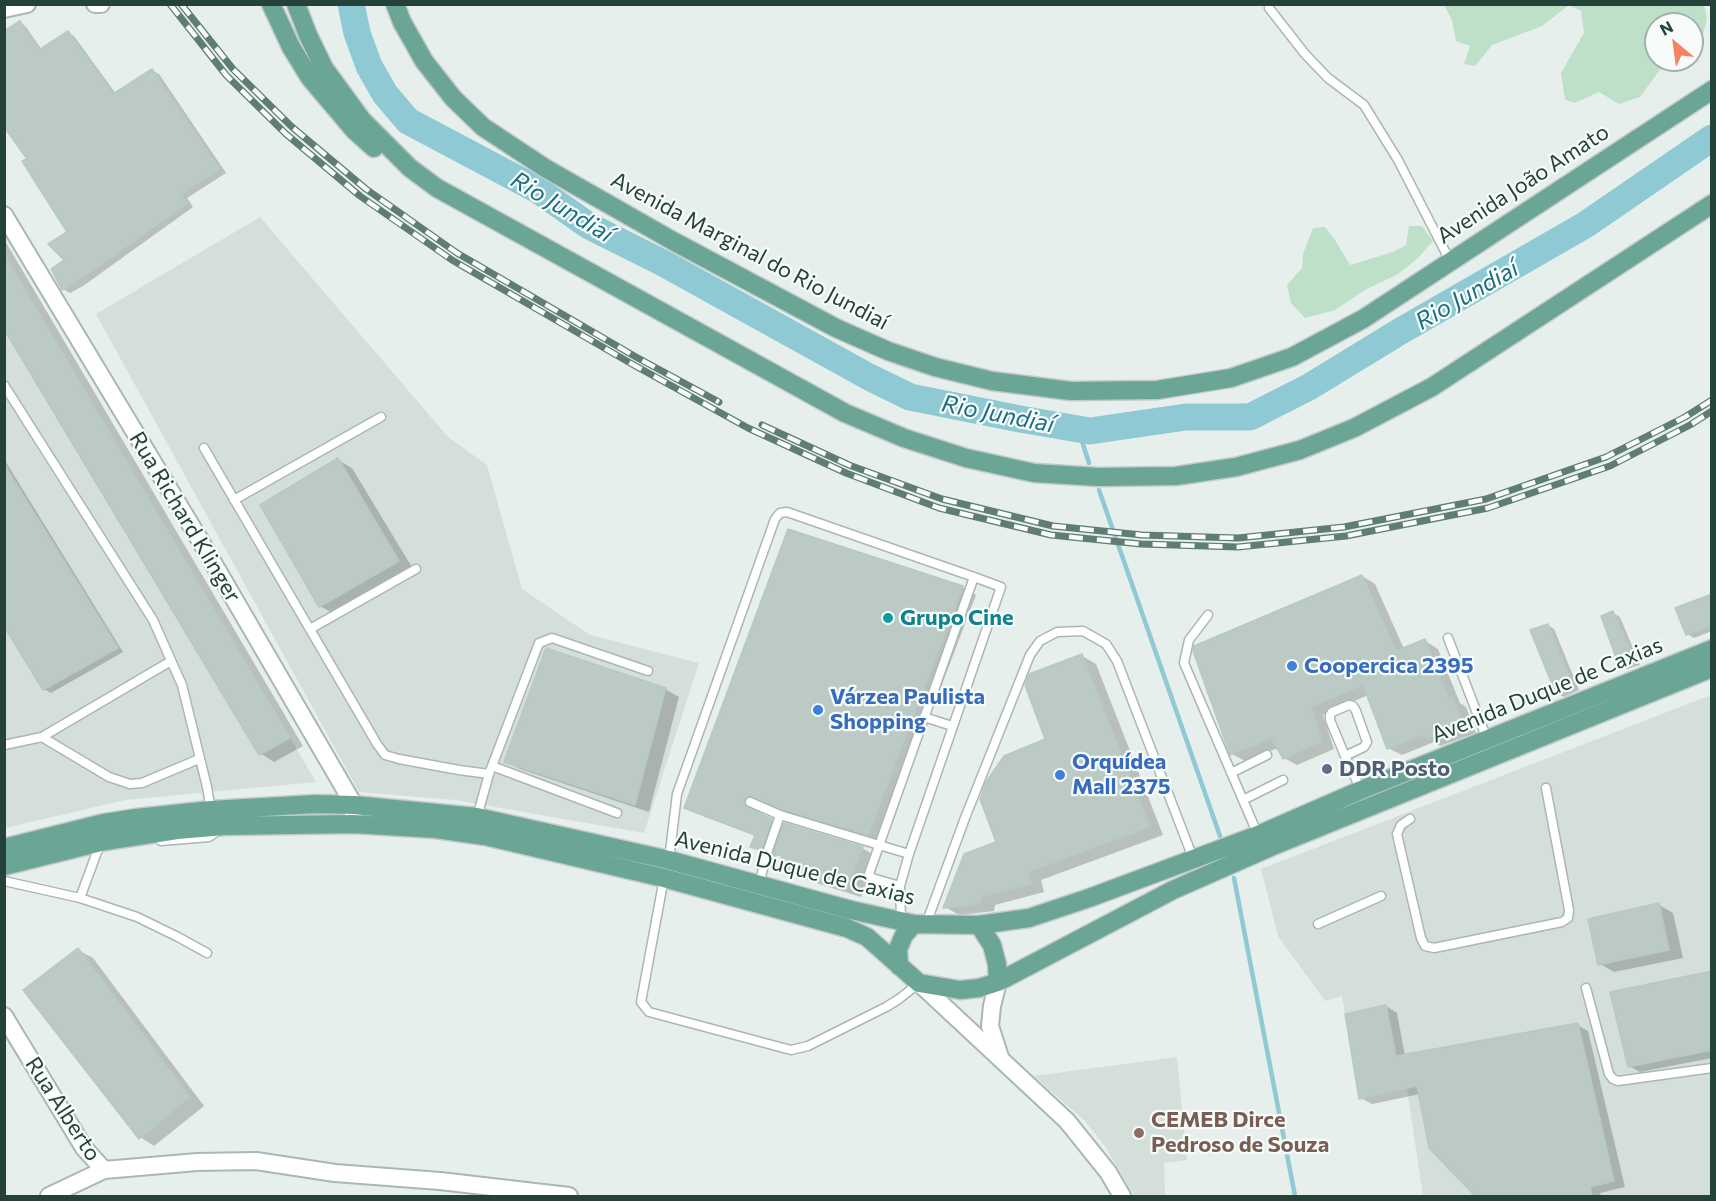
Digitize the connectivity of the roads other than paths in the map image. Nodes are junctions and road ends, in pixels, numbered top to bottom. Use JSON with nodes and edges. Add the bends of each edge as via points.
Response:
{"nodes":[{"id":1,"x":27,"y":4,"type":"edge"},
{"id":2,"x":95,"y":4,"type":"edge"},
{"id":3,"x":101,"y":4,"type":"edge"},
{"id":4,"x":271,"y":4,"type":"edge"},
{"id":5,"x":296,"y":4,"type":"edge"},
{"id":6,"x":395,"y":4,"type":"edge"},
{"id":7,"x":1269,"y":8,"type":"dead end"},
{"id":8,"x":4,"y":9,"type":"edge"},
{"id":9,"x":1712,"y":90,"type":"edge"},
{"id":10,"x":410,"y":168,"type":"junction"},
{"id":11,"x":1712,"y":204,"type":"edge"},
{"id":12,"x":4,"y":215,"type":"edge"},
{"id":13,"x":1450,"y":261,"type":"junction"},
{"id":14,"x":1363,"y":319,"type":"joint"},
{"id":15,"x":4,"y":385,"type":"edge"},
{"id":16,"x":381,"y":417,"type":"dead end"},
{"id":17,"x":204,"y":447,"type":"dead end"},
{"id":18,"x":234,"y":500,"type":"junction"},
{"id":19,"x":416,"y":569,"type":"dead end"},
{"id":20,"x":974,"y":576,"type":"junction"},
{"id":21,"x":1208,"y":615,"type":"dead end"},
{"id":22,"x":310,"y":629,"type":"junction"},
{"id":23,"x":1448,"y":638,"type":"dead end"},
{"id":24,"x":1712,"y":649,"type":"edge"},
{"id":25,"x":171,"y":661,"type":"junction"},
{"id":26,"x":1712,"y":668,"type":"edge"},
{"id":27,"x":648,"y":671,"type":"dead end"},
{"id":28,"x":924,"y":717,"type":"junction"},
{"id":29,"x":952,"y":726,"type":"junction"},
{"id":30,"x":42,"y":737,"type":"junction"},
{"id":31,"x":1487,"y":739,"type":"junction"},
{"id":32,"x":4,"y":745,"type":"edge"},
{"id":33,"x":1267,"y":755,"type":"dead end"},
{"id":34,"x":1345,"y":756,"type":"junction"},
{"id":35,"x":199,"y":759,"type":"junction"},
{"id":36,"x":490,"y":770,"type":"junction"},
{"id":37,"x":1231,"y":772,"type":"junction"},
{"id":38,"x":1283,"y":780,"type":"dead end"},
{"id":39,"x":1546,"y":788,"type":"dead end"},
{"id":40,"x":1361,"y":790,"type":"junction"},
{"id":41,"x":1243,"y":800,"type":"junction"},
{"id":42,"x":750,"y":802,"type":"dead end"},
{"id":43,"x":354,"y":805,"type":"junction"},
{"id":44,"x":211,"y":810,"type":"junction"},
{"id":45,"x":617,"y":813,"type":"dead end"},
{"id":46,"x":780,"y":815,"type":"junction"},
{"id":47,"x":477,"y":817,"type":"junction"},
{"id":48,"x":1410,"y":819,"type":"dead end"},
{"id":49,"x":353,"y":824,"type":"junction"},
{"id":50,"x":1258,"y":834,"type":"junction"},
{"id":51,"x":105,"y":841,"type":"junction"},
{"id":52,"x":879,"y":845,"type":"junction"},
{"id":53,"x":4,"y":848,"type":"edge"},
{"id":54,"x":909,"y":854,"type":"junction"},
{"id":55,"x":1193,"y":858,"type":"junction"},
{"id":56,"x":669,"y":861,"type":"junction"},
{"id":57,"x":4,"y":866,"type":"edge"},
{"id":58,"x":664,"y":878,"type":"junction"},
{"id":59,"x":4,"y":881,"type":"edge"},
{"id":60,"x":759,"y":886,"type":"junction"},
{"id":61,"x":900,"y":886,"type":"junction"},
{"id":62,"x":1380,"y":896,"type":"dead end"},
{"id":63,"x":80,"y":898,"type":"junction"},
{"id":64,"x":913,"y":923,"type":"junction"},
{"id":65,"x":1318,"y":924,"type":"dead end"},
{"id":66,"x":979,"y":925,"type":"junction"},
{"id":67,"x":207,"y":953,"type":"dead end"},
{"id":68,"x":899,"y":966,"type":"junction"},
{"id":69,"x":998,"y":982,"type":"junction"},
{"id":70,"x":919,"y":983,"type":"junction"},
{"id":71,"x":1586,"y":988,"type":"dead end"},
{"id":72,"x":4,"y":1016,"type":"edge"},
{"id":73,"x":1000,"y":1058,"type":"junction"},
{"id":74,"x":1712,"y":1068,"type":"edge"},
{"id":75,"x":104,"y":1170,"type":"junction"},
{"id":76,"x":440,"y":1181,"type":"junction"},
{"id":77,"x":49,"y":1197,"type":"edge"},
{"id":78,"x":452,"y":1197,"type":"edge"},
{"id":79,"x":569,"y":1197,"type":"edge"},
{"id":80,"x":1122,"y":1197,"type":"edge"}],
"edges":[{"from":1,"to":8,"type":"street"},
{"from":2,"to":3,"type":"street"},
{"from":4,"to":10,"type":"main road","via":[[291,47],[330,104],[380,154]]},
{"from":5,"to":10,"type":"main road","via":[[324,68],[342,94]]},
{"from":6,"to":14,"type":"main road","name":"Avenida Marginal do Rio Jundiaí","via":[[424,61],[453,98],[483,127],[536,163],[837,328],[935,367],[992,381],[1071,391],[1157,390],[1241,375],[1292,357]]},
{"from":7,"to":13,"type":"lane","via":[[1328,78],[1364,105],[1398,160]]},
{"from":9,"to":13,"type":"main road","name":"Avenida João Amato"},
{"from":10,"to":11,"type":"main road","via":[[475,210],[845,413],[966,458],[1034,473],[1099,477],[1176,476],[1236,467],[1300,450],[1354,428],[1432,387]]},
{"from":12,"to":43,"type":"street","name":"Rua Richard Klinger"},
{"from":13,"to":14,"type":"main road","name":"Avenida João Amato"},
{"from":15,"to":25,"type":"lane","via":[[153,620]]},
{"from":16,"to":18,"type":"lane"},
{"from":17,"to":18,"type":"lane"},
{"from":18,"to":22,"type":"lane"},
{"from":19,"to":22,"type":"lane"},
{"from":20,"to":28,"type":"lane"},
{"from":20,"to":29,"type":"lane","via":[[1001,587]]},
{"from":20,"to":56,"type":"lane","via":[[788,512],[780,513],[677,795]]},
{"from":21,"to":37,"type":"lane","via":[[1189,640],[1184,663]]},
{"from":22,"to":36,"type":"lane","via":[[385,755]]},
{"from":23,"to":31,"type":"lane"},
{"from":24,"to":31,"type":"main road","name":"Avenida Duque de Caxias"},
{"from":25,"to":30,"type":"lane"},
{"from":25,"to":35,"type":"lane","via":[[182,685]]},
{"from":26,"to":69,"type":"main road","name":"Avenida Duque de Caxias","via":[[1173,890]]},
{"from":27,"to":36,"type":"lane","via":[[552,638],[539,644]]},
{"from":28,"to":29,"type":"lane"},
{"from":28,"to":52,"type":"lane"},
{"from":29,"to":54,"type":"lane"},
{"from":30,"to":32,"type":"lane"},
{"from":30,"to":35,"type":"lane","via":[[110,777],[130,784],[142,783]]},
{"from":31,"to":40,"type":"main road","name":"Avenida Duque de Caxias"},
{"from":33,"to":37,"type":"lane"},
{"from":34,"to":34,"type":"lane","via":[[1330,715],[1349,705],[1356,711],[1366,742],[1364,747]]},
{"from":34,"to":40,"type":"lane"},
{"from":35,"to":44,"type":"lane"},
{"from":36,"to":45,"type":"lane"},
{"from":36,"to":47,"type":"lane"},
{"from":37,"to":41,"type":"lane"},
{"from":38,"to":41,"type":"lane"},
{"from":39,"to":48,"type":"lane","via":[[1569,910],[1568,918],[1562,922],[1434,948],[1425,946],[1397,834]]},
{"from":40,"to":50,"type":"main road","name":"Avenida Duque de Caxias"},
{"from":41,"to":50,"type":"lane"},
{"from":42,"to":46,"type":"lane"},
{"from":43,"to":44,"type":"main road","name":"Avenida Duque de Caxias"},
{"from":43,"to":47,"type":"main road","name":"Avenida Duque de Caxias"},
{"from":43,"to":49,"type":"street"},
{"from":44,"to":53,"type":"main road","name":"Avenida Duque de Caxias","via":[[136,818]]},
{"from":46,"to":52,"type":"lane"},
{"from":46,"to":60,"type":"lane"},
{"from":47,"to":56,"type":"main road","name":"Avenida Duque de Caxias"},
{"from":49,"to":51,"type":"main road","name":"Avenida Duque de Caxias","via":[[225,826]]},
{"from":49,"to":58,"type":"main road","name":"Avenida Duque de Caxias","via":[[485,836]]},
{"from":50,"to":55,"type":"main road","name":"Avenida Duque de Caxias"},
{"from":51,"to":57,"type":"main road","name":"Avenida Duque de Caxias"},
{"from":51,"to":63,"type":"lane"},
{"from":52,"to":54,"type":"lane"},
{"from":52,"to":61,"type":"lane","via":[[870,876]]},
{"from":54,"to":61,"type":"lane"},
{"from":55,"to":64,"type":"lane","via":[[1117,661],[1106,644],[1083,631],[1057,632],[1041,641],[1030,655],[964,818]]},
{"from":55,"to":66,"type":"main road","name":"Avenida Duque de Caxias","via":[[1029,918]]},
{"from":56,"to":60,"type":"main road","name":"Avenida Duque de Caxias"},
{"from":58,"to":68,"type":"main road","name":"Avenida Duque de Caxias","via":[[847,928],[867,937]]},
{"from":58,"to":70,"type":"lane","via":[[641,1002],[649,1012],[791,1050],[808,1046],[886,1007]]},
{"from":59,"to":63,"type":"lane"},
{"from":60,"to":64,"type":"main road","name":"Avenida Duque de Caxias"},
{"from":61,"to":64,"type":"lane"},
{"from":62,"to":65,"type":"lane"},
{"from":63,"to":67,"type":"lane","via":[[137,917]]},
{"from":64,"to":66,"type":"main road","name":"Avenida Duque de Caxias"},
{"from":64,"to":68,"type":"main road","via":[[898,949]]},
{"from":66,"to":69,"type":"main road","via":[[992,945]]},
{"from":68,"to":70,"type":"main road","name":"Avenida Duque de Caxias"},
{"from":69,"to":70,"type":"main road","via":[[960,990]]},
{"from":69,"to":73,"type":"street","via":[[990,1026]]},
{"from":70,"to":73,"type":"street"},
{"from":71,"to":74,"type":"lane","via":[[1613,1079]]},
{"from":72,"to":75,"type":"street","name":"Rua Alberto","via":[[84,1148]]},
{"from":73,"to":80,"type":"street","via":[[1067,1121],[1108,1172]]},
{"from":75,"to":76,"type":"street","via":[[256,1161],[335,1173]]},
{"from":75,"to":77,"type":"street"},
{"from":76,"to":78,"type":"street"},
{"from":76,"to":79,"type":"street"}]}
